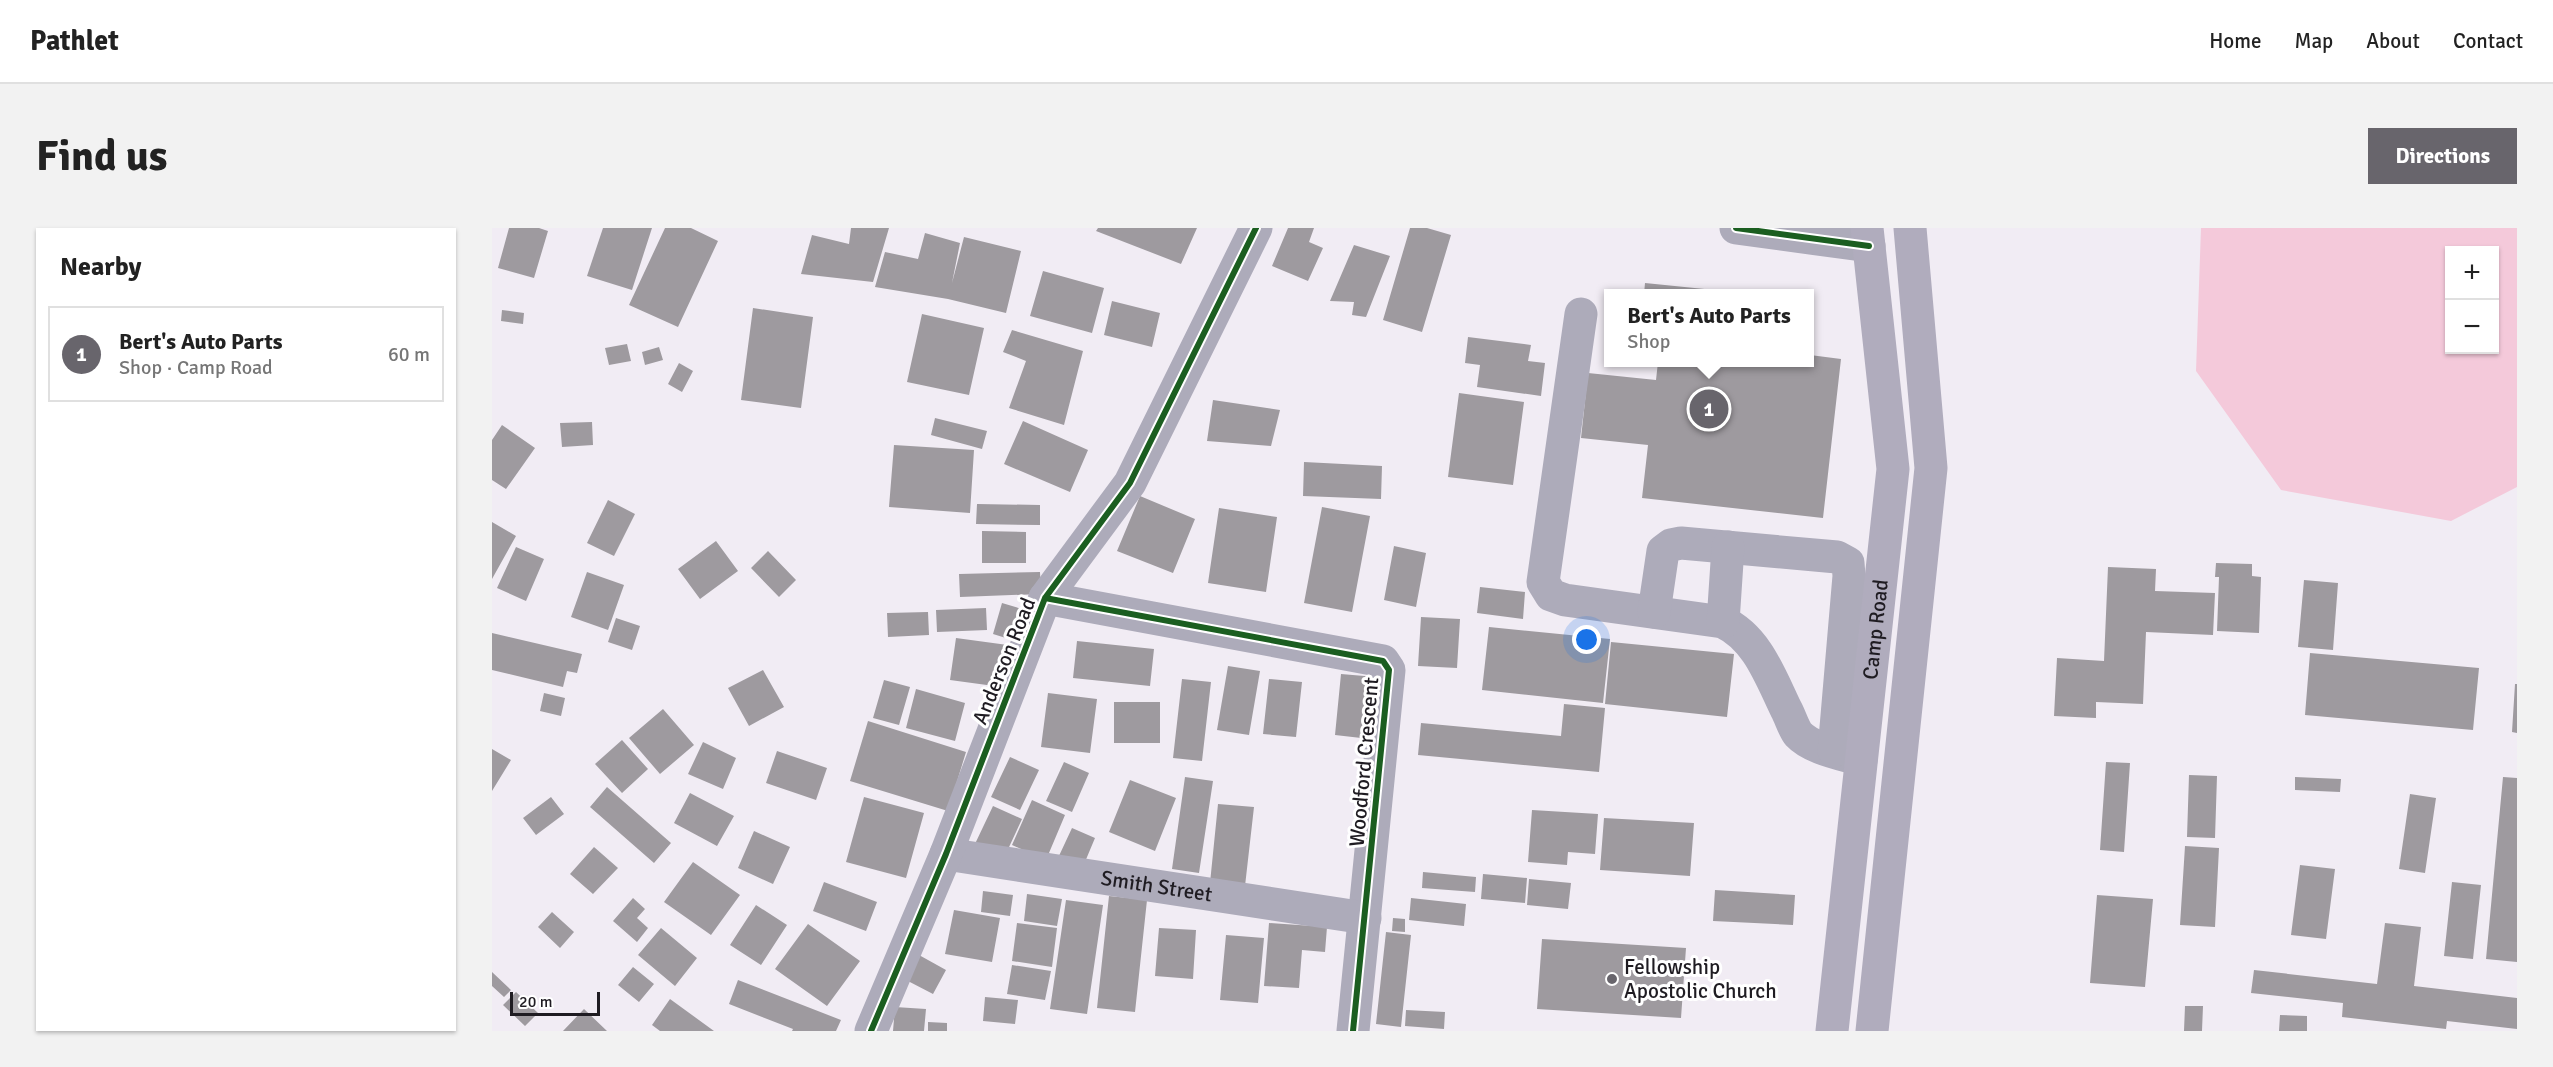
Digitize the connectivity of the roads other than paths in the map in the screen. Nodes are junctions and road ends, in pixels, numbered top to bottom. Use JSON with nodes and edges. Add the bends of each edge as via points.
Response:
{"nodes":[{"id":1,"x":1256,"y":228,"type":"edge"},
{"id":2,"x":1737,"y":228,"type":"edge"},
{"id":3,"x":1910,"y":228,"type":"edge"},
{"id":4,"x":1868,"y":237,"type":"edge"},
{"id":5,"x":1581,"y":314,"type":"dead end"},
{"id":6,"x":1728,"y":547,"type":"junction"},
{"id":7,"x":1046,"y":598,"type":"junction"},
{"id":8,"x":1654,"y":612,"type":"junction"},
{"id":9,"x":1723,"y":622,"type":"junction"},
{"id":10,"x":1847,"y":755,"type":"junction"},
{"id":11,"x":946,"y":854,"type":"junction"},
{"id":12,"x":1845,"y":914,"type":"junction"},
{"id":13,"x":1365,"y":918,"type":"junction"},
{"id":14,"x":1884,"y":918,"type":"junction"},
{"id":15,"x":871,"y":1031,"type":"edge"},
{"id":16,"x":1353,"y":1031,"type":"edge"},
{"id":17,"x":1832,"y":1031,"type":"edge"},
{"id":18,"x":1872,"y":1031,"type":"edge"}],
"edges":[{"from":1,"to":7,"type":"street","name":"Anderson Road","via":[[1130,483]]},
{"from":2,"to":4,"type":"street"},
{"from":3,"to":14,"type":"main road","name":"Camp Road","via":[[1931,468]]},
{"from":4,"to":10,"type":"main road","name":"Camp Road","via":[[1893,470]]},
{"from":5,"to":8,"type":"street","via":[[1543,582],[1551,595],[1565,600]]},
{"from":6,"to":8,"type":"street","via":[[1681,543],[1663,551]]},
{"from":6,"to":9,"type":"street"},
{"from":6,"to":10,"type":"street","via":[[1837,556],[1848,563]]},
{"from":7,"to":11,"type":"street","name":"Anderson Road"},
{"from":7,"to":13,"type":"street","name":"Woodford Crescent","via":[[1387,664]]},
{"from":8,"to":9,"type":"street"},
{"from":9,"to":10,"type":"street","via":[[1745,636],[1761,658],[1798,733],[1810,743]]},
{"from":10,"to":12,"type":"main road","name":"Camp Road"},
{"from":11,"to":13,"type":"street","name":"Smith Street"},
{"from":11,"to":15,"type":"street","name":"Anderson Road"},
{"from":12,"to":14,"type":"main road"},
{"from":12,"to":17,"type":"main road","name":"Camp Road"},
{"from":13,"to":16,"type":"street","name":"Woodford Crescent"},
{"from":14,"to":18,"type":"main road","name":"Camp Road"}]}
